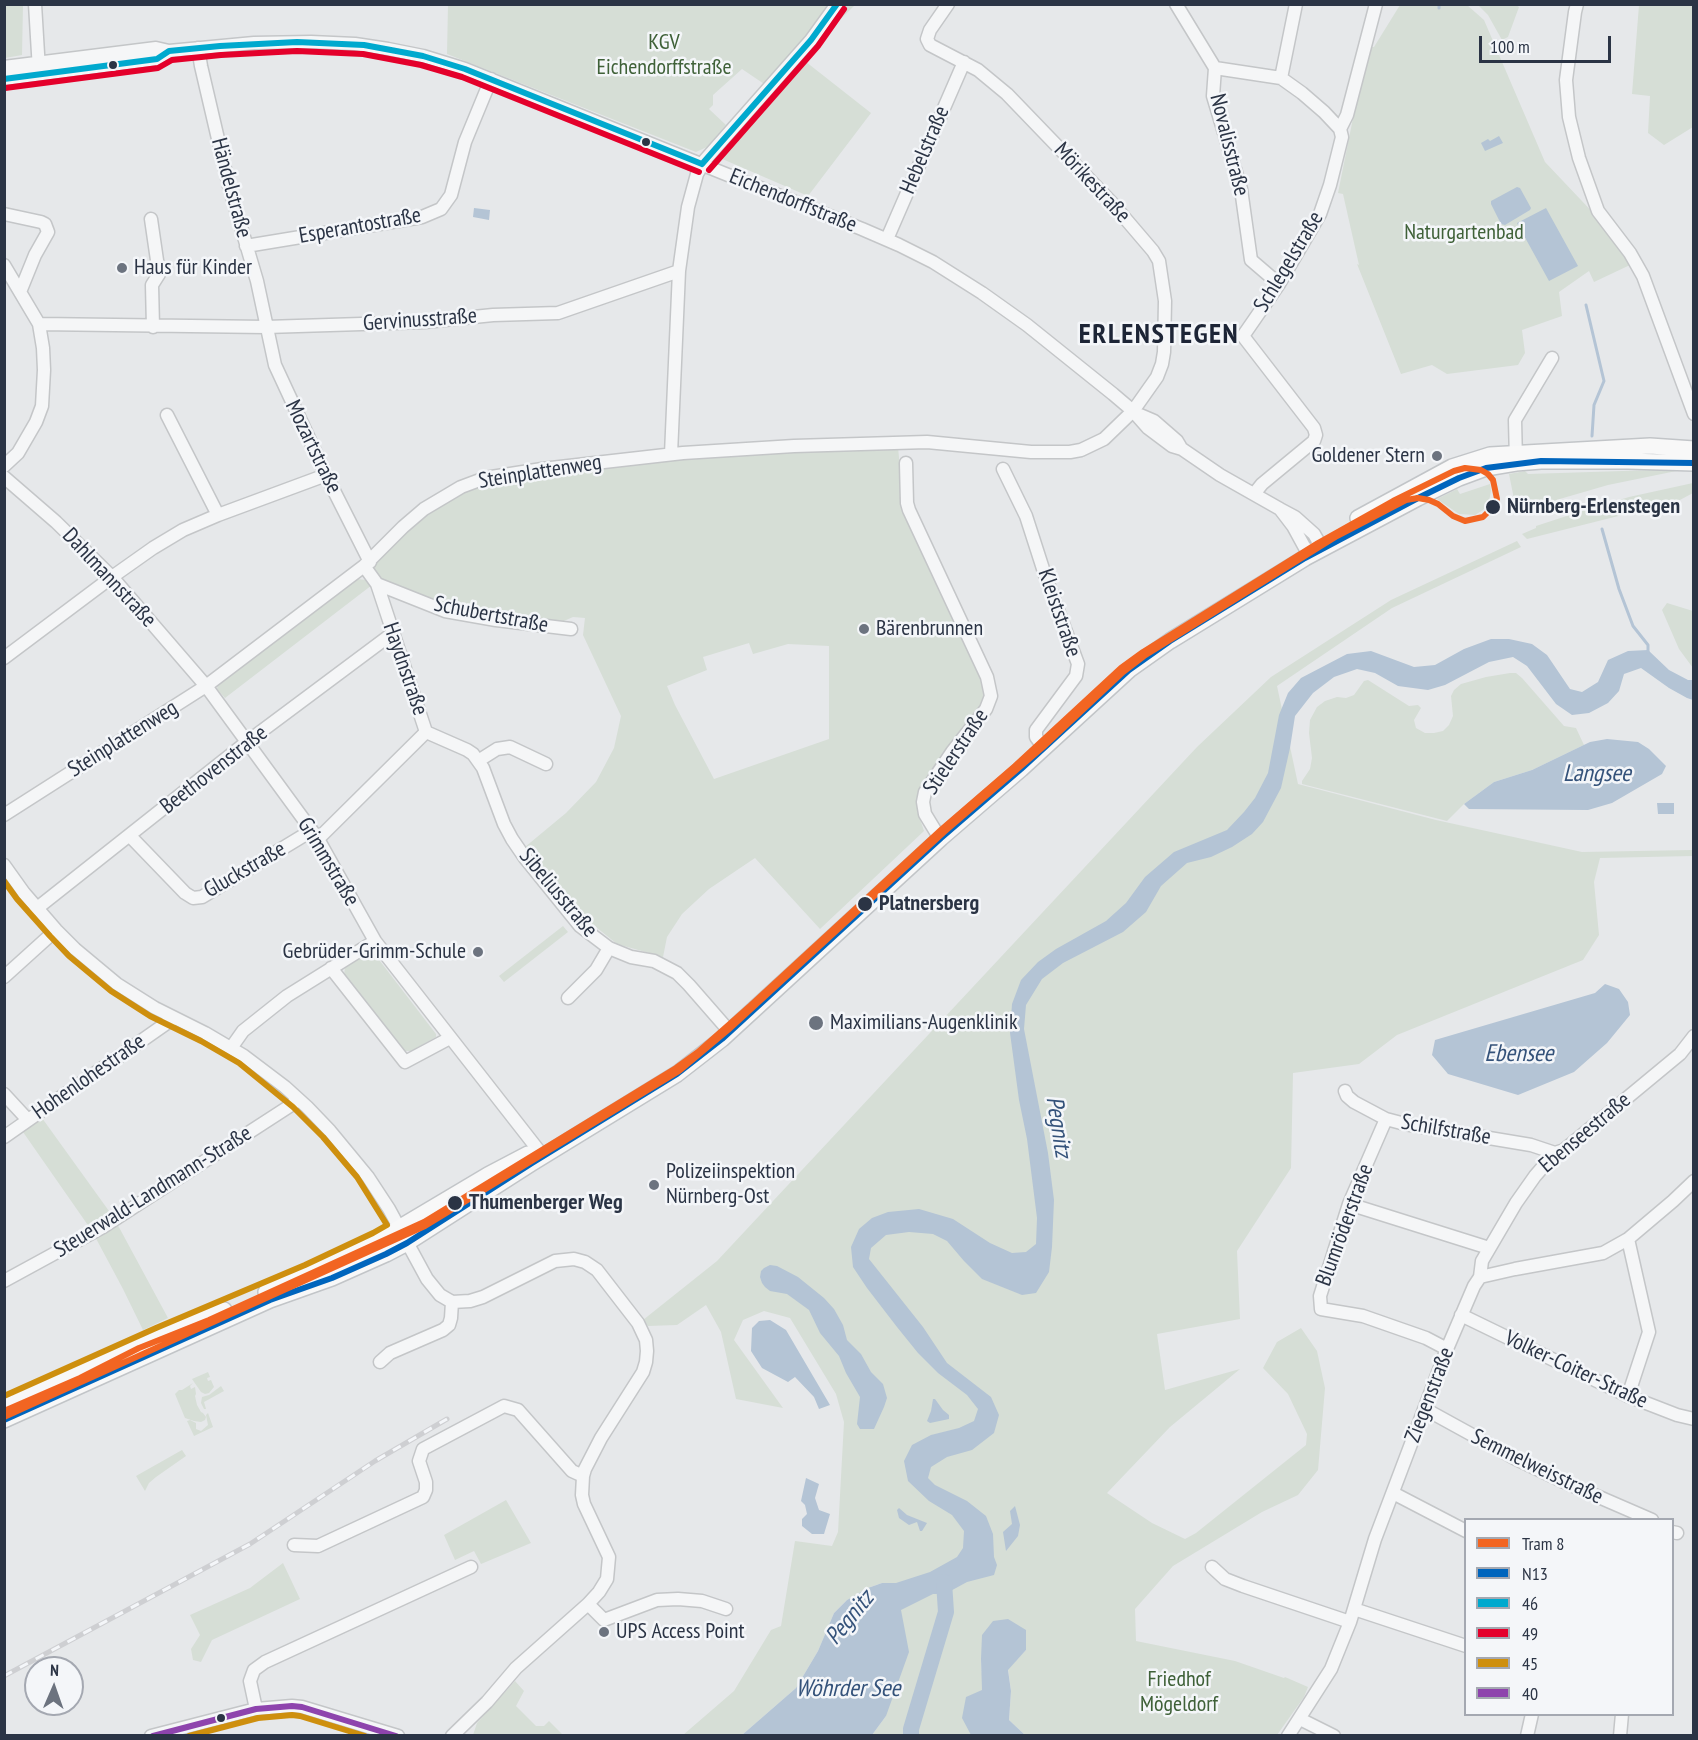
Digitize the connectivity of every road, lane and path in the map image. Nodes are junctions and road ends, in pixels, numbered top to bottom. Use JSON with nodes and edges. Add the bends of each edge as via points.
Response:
{"nodes":[{"id":1,"x":35,"y":4,"type":"edge"},
{"id":2,"x":837,"y":4,"type":"edge"},
{"id":3,"x":948,"y":4,"type":"edge"},
{"id":4,"x":1176,"y":4,"type":"edge"},
{"id":5,"x":1296,"y":4,"type":"edge"},
{"id":6,"x":1376,"y":4,"type":"edge"},
{"id":7,"x":1577,"y":4,"type":"edge"},
{"id":8,"x":198,"y":48,"type":"junction"},
{"id":9,"x":964,"y":62,"type":"junction"},
{"id":10,"x":4,"y":67,"type":"edge"},
{"id":11,"x":1215,"y":68,"type":"junction"},
{"id":12,"x":39,"y":69,"type":"junction"},
{"id":13,"x":1281,"y":78,"type":"junction"},
{"id":14,"x":4,"y":79,"type":"edge"},
{"id":15,"x":491,"y":79,"type":"junction"},
{"id":16,"x":1340,"y":129,"type":"junction"},
{"id":17,"x":702,"y":164,"type":"junction"},
{"id":18,"x":4,"y":214,"type":"edge"},
{"id":19,"x":151,"y":219,"type":"dead end"},
{"id":20,"x":886,"y":239,"type":"junction"},
{"id":21,"x":246,"y":246,"type":"junction"},
{"id":22,"x":4,"y":266,"type":"edge"},
{"id":23,"x":679,"y":271,"type":"junction"},
{"id":24,"x":1278,"y":284,"type":"junction"},
{"id":25,"x":20,"y":292,"type":"junction"},
{"id":26,"x":39,"y":324,"type":"junction"},
{"id":27,"x":153,"y":327,"type":"junction"},
{"id":28,"x":266,"y":327,"type":"junction"},
{"id":29,"x":1552,"y":358,"type":"dead end"},
{"id":30,"x":1133,"y":411,"type":"junction"},
{"id":31,"x":1694,"y":414,"type":"edge"},
{"id":32,"x":167,"y":415,"type":"dead end"},
{"id":33,"x":1694,"y":449,"type":"edge"},
{"id":34,"x":671,"y":454,"type":"junction"},
{"id":35,"x":1571,"y":455,"type":"junction"},
{"id":36,"x":1516,"y":458,"type":"junction"},
{"id":37,"x":906,"y":463,"type":"dead end"},
{"id":38,"x":1693,"y":463,"type":"edge"},
{"id":39,"x":4,"y":466,"type":"edge"},
{"id":40,"x":1003,"y":470,"type":"dead end"},
{"id":41,"x":326,"y":476,"type":"junction"},
{"id":42,"x":4,"y":477,"type":"edge"},
{"id":43,"x":1254,"y":494,"type":"junction"},
{"id":44,"x":218,"y":515,"type":"junction"},
{"id":45,"x":1313,"y":547,"type":"junction"},
{"id":46,"x":367,"y":564,"type":"junction"},
{"id":47,"x":112,"y":577,"type":"junction"},
{"id":48,"x":377,"y":584,"type":"junction"},
{"id":49,"x":572,"y":629,"type":"dead end"},
{"id":50,"x":393,"y":633,"type":"junction"},
{"id":51,"x":4,"y":658,"type":"edge"},
{"id":52,"x":206,"y":686,"type":"junction"},
{"id":53,"x":426,"y":732,"type":"junction"},
{"id":54,"x":247,"y":742,"type":"junction"},
{"id":55,"x":1041,"y":745,"type":"junction"},
{"id":56,"x":478,"y":761,"type":"junction"},
{"id":57,"x":546,"y":764,"type":"dead end"},
{"id":58,"x":4,"y":815,"type":"edge"},
{"id":59,"x":315,"y":835,"type":"junction"},
{"id":60,"x":939,"y":835,"type":"junction"},
{"id":61,"x":130,"y":836,"type":"junction"},
{"id":62,"x":4,"y":866,"type":"edge"},
{"id":63,"x":36,"y":909,"type":"junction"},
{"id":64,"x":56,"y":930,"type":"junction"},
{"id":65,"x":375,"y":941,"type":"junction"},
{"id":66,"x":609,"y":948,"type":"junction"},
{"id":67,"x":331,"y":968,"type":"junction"},
{"id":68,"x":4,"y":977,"type":"edge"},
{"id":69,"x":568,"y":998,"type":"dead end"},
{"id":70,"x":174,"y":1018,"type":"junction"},
{"id":71,"x":727,"y":1029,"type":"junction"},
{"id":72,"x":1694,"y":1036,"type":"edge"},
{"id":73,"x":450,"y":1038,"type":"junction"},
{"id":74,"x":231,"y":1048,"type":"junction"},
{"id":75,"x":1345,"y":1091,"type":"dead end"},
{"id":76,"x":4,"y":1094,"type":"edge"},
{"id":77,"x":299,"y":1100,"type":"junction"},
{"id":78,"x":1386,"y":1119,"type":"junction"},
{"id":79,"x":28,"y":1120,"type":"junction"},
{"id":80,"x":4,"y":1137,"type":"edge"},
{"id":81,"x":541,"y":1152,"type":"junction"},
{"id":82,"x":1555,"y":1153,"type":"junction"},
{"id":83,"x":1694,"y":1181,"type":"edge"},
{"id":84,"x":1349,"y":1204,"type":"junction"},
{"id":85,"x":399,"y":1228,"type":"junction"},
{"id":86,"x":1628,"y":1239,"type":"junction"},
{"id":87,"x":407,"y":1243,"type":"junction"},
{"id":88,"x":1489,"y":1248,"type":"junction"},
{"id":89,"x":1480,"y":1277,"type":"junction"},
{"id":90,"x":4,"y":1281,"type":"edge"},
{"id":91,"x":452,"y":1302,"type":"junction"},
{"id":92,"x":1461,"y":1315,"type":"junction"},
{"id":93,"x":1447,"y":1349,"type":"junction"},
{"id":94,"x":380,"y":1362,"type":"dead end"},
{"id":95,"x":1628,"y":1396,"type":"junction"},
{"id":96,"x":1425,"y":1409,"type":"junction"},
{"id":97,"x":6,"y":1412,"type":"edge"},
{"id":98,"x":1694,"y":1419,"type":"edge"},
{"id":99,"x":583,"y":1476,"type":"junction"},
{"id":100,"x":1393,"y":1493,"type":"junction"},
{"id":101,"x":1648,"y":1518,"type":"edge"},
{"id":102,"x":1464,"y":1530,"type":"edge"},
{"id":103,"x":294,"y":1545,"type":"dead end"},
{"id":104,"x":471,"y":1567,"type":"dead end"},
{"id":105,"x":1212,"y":1567,"type":"dead end"},
{"id":106,"x":588,"y":1604,"type":"junction"},
{"id":107,"x":726,"y":1609,"type":"dead end"},
{"id":108,"x":1354,"y":1609,"type":"junction"},
{"id":109,"x":1350,"y":1622,"type":"junction"},
{"id":110,"x":1464,"y":1645,"type":"edge"},
{"id":111,"x":255,"y":1709,"type":"junction"},
{"id":112,"x":1532,"y":1716,"type":"edge"},
{"id":113,"x":1622,"y":1716,"type":"edge"},
{"id":114,"x":470,"y":1718,"type":"junction"},
{"id":115,"x":1300,"y":1719,"type":"junction"},
{"id":116,"x":184,"y":1732,"type":"edge"},
{"id":117,"x":152,"y":1736,"type":"edge"},
{"id":118,"x":398,"y":1736,"type":"edge"},
{"id":119,"x":452,"y":1736,"type":"edge"},
{"id":120,"x":467,"y":1736,"type":"edge"},
{"id":121,"x":1288,"y":1736,"type":"edge"},
{"id":122,"x":1335,"y":1736,"type":"edge"},
{"id":123,"x":1527,"y":1736,"type":"edge"},
{"id":124,"x":1620,"y":1736,"type":"edge"}],
"edges":[{"from":1,"to":12,"type":"street"},
{"from":2,"to":17,"type":"street","via":[[811,40]]},
{"from":3,"to":9,"type":"street","name":"Mörikestraße","via":[[927,39],[930,45]]},
{"from":4,"to":11,"type":"street","name":"Novalisstraße"},
{"from":5,"to":13,"type":"street"},
{"from":6,"to":16,"type":"street","name":"Schlegelstraße"},
{"from":7,"to":31,"type":"street","via":[[1566,80],[1569,117],[1579,158],[1598,211],[1643,276]]},
{"from":8,"to":12,"type":"street","name":"Eichendorffstraße","via":[[169,51],[157,58]]},
{"from":8,"to":15,"type":"street","name":"Eichendorffstraße","via":[[278,42],[364,45],[433,59]]},
{"from":8,"to":21,"type":"street","name":"Händelstraße"},
{"from":9,"to":20,"type":"street","name":"Hebelstraße"},
{"from":9,"to":30,"type":"street","name":"Mörikestraße","via":[[1007,94],[1112,203],[1159,261],[1165,301],[1162,364]]},
{"from":10,"to":12,"type":"street","name":"Eichendorffstraße"},
{"from":11,"to":13,"type":"street"},
{"from":11,"to":24,"type":"street","name":"Novalisstraße","via":[[1212,96],[1241,189],[1251,260]]},
{"from":12,"to":14,"type":"street","name":"Eichendorffstraße"},
{"from":13,"to":16,"type":"street"},
{"from":15,"to":17,"type":"street","name":"Eichendorffstraße"},
{"from":15,"to":21,"type":"street","name":"Esperantostraße","via":[[465,142],[451,195],[441,209],[422,217]]},
{"from":16,"to":24,"type":"street","name":"Schlegelstraße","via":[[1342,137],[1327,197]]},
{"from":17,"to":20,"type":"street","name":"Eichendorffstraße"},
{"from":17,"to":23,"type":"street","via":[[688,207]]},
{"from":18,"to":25,"type":"street","via":[[41,222],[48,232]]},
{"from":19,"to":27,"type":"street","via":[[159,274],[152,285]]},
{"from":20,"to":30,"type":"street","name":"Eichendorffstraße","via":[[933,262],[996,302]]},
{"from":21,"to":28,"type":"street","name":"Händelstraße"},
{"from":22,"to":25,"type":"street"},
{"from":23,"to":28,"type":"street","name":"Gervinusstraße","via":[[558,313]]},
{"from":23,"to":34,"type":"street"},
{"from":24,"to":43,"type":"street","name":"Schlegelstraße","via":[[1243,336],[1316,435]]},
{"from":25,"to":26,"type":"street"},
{"from":26,"to":27,"type":"street","name":"Gervinusstraße"},
{"from":26,"to":39,"type":"street","via":[[44,370],[42,406],[28,439]]},
{"from":27,"to":28,"type":"street","name":"Gervinusstraße"},
{"from":28,"to":41,"type":"street","name":"Mozartstraße","via":[[275,365]]},
{"from":29,"to":36,"type":"street","via":[[1515,420]]},
{"from":30,"to":34,"type":"street","name":"Steinplattenweg","via":[[1104,439],[1070,452],[927,442]]},
{"from":30,"to":43,"type":"street","name":"Eichendorffstraße","via":[[1154,421],[1182,449]]},
{"from":32,"to":44,"type":"street"},
{"from":33,"to":35,"type":"main road","via":[[1650,446]]},
{"from":34,"to":46,"type":"street","name":"Steinplattenweg","via":[[511,473],[461,486],[424,509]]},
{"from":35,"to":36,"type":"main road"},
{"from":35,"to":38,"type":"main road"},
{"from":36,"to":45,"type":"main road","via":[[1365,519]]},
{"from":37,"to":60,"type":"street","name":"Stielerstraße","via":[[909,510],[987,677],[990,696],[986,709],[925,792],[924,810]]},
{"from":40,"to":55,"type":"street","name":"Kleiststraße","via":[[1026,516],[1078,664],[1076,676],[1036,729]]},
{"from":41,"to":44,"type":"street"},
{"from":41,"to":46,"type":"street","name":"Mozartstraße"},
{"from":42,"to":47,"type":"street","name":"Dahlmannstraße"},
{"from":43,"to":45,"type":"street","name":"Eichendorffstraße","via":[[1280,509]]},
{"from":44,"to":47,"type":"street","via":[[183,530]]},
{"from":45,"to":55,"type":"main road","via":[[1143,659]]},
{"from":46,"to":48,"type":"street","name":"Haydnstraße"},
{"from":46,"to":52,"type":"street","name":"Steinplattenweg"},
{"from":47,"to":51,"type":"street"},
{"from":47,"to":52,"type":"street","name":"Dahlmannstraße"},
{"from":48,"to":49,"type":"street","name":"Schubertstraße","via":[[445,611]]},
{"from":48,"to":50,"type":"street","name":"Haydnstraße"},
{"from":50,"to":53,"type":"street","name":"Haydnstraße"},
{"from":50,"to":54,"type":"street","name":"Beethovenstraße"},
{"from":52,"to":54,"type":"street","name":"Grimmstraße"},
{"from":52,"to":58,"type":"street","name":"Steinplattenweg"},
{"from":53,"to":56,"type":"street","name":"Sibeliusstraße","via":[[467,750]]},
{"from":53,"to":59,"type":"street","name":"Haydnstraße"},
{"from":54,"to":59,"type":"street","name":"Grimmstraße"},
{"from":54,"to":61,"type":"street","name":"Beethovenstraße"},
{"from":55,"to":60,"type":"main road"},
{"from":56,"to":57,"type":"street","via":[[497,749],[510,747]]},
{"from":56,"to":66,"type":"street","name":"Sibeliusstraße","via":[[504,824],[520,851],[580,926]]},
{"from":59,"to":61,"type":"street","name":"Gluckstraße","via":[[202,897],[193,898]]},
{"from":59,"to":65,"type":"street","name":"Grimmstraße"},
{"from":60,"to":71,"type":"main road"},
{"from":61,"to":63,"type":"street","name":"Beethovenstraße"},
{"from":62,"to":63,"type":"street"},
{"from":63,"to":64,"type":"street"},
{"from":64,"to":68,"type":"street"},
{"from":64,"to":70,"type":"street","via":[[117,984]]},
{"from":65,"to":67,"type":"street"},
{"from":65,"to":73,"type":"street","name":"Grimmstraße"},
{"from":66,"to":69,"type":"street","via":[[596,970]]},
{"from":66,"to":71,"type":"street","name":"Sibeliusstraße","via":[[669,968]]},
{"from":67,"to":73,"type":"street","via":[[405,1062]]},
{"from":67,"to":74,"type":"street","via":[[243,1031]]},
{"from":70,"to":74,"type":"street"},
{"from":70,"to":79,"type":"street","name":"Hohenlohestraße"},
{"from":71,"to":81,"type":"main road","via":[[708,1051],[677,1074]]},
{"from":72,"to":82,"type":"street","name":"Ebenseestraße","via":[[1680,1054],[1564,1150]]},
{"from":73,"to":81,"type":"street","name":"Grimmstraße"},
{"from":74,"to":77,"type":"street"},
{"from":75,"to":78,"type":"street","name":"Schilfstraße","via":[[1347,1096]]},
{"from":76,"to":79,"type":"street"},
{"from":77,"to":85,"type":"street","via":[[364,1172]]},
{"from":77,"to":90,"type":"street","name":"Steuerwald-Landmann-Straße","via":[[103,1227]]},
{"from":78,"to":82,"type":"street","name":"Schilfstraße","via":[[1531,1145]]},
{"from":78,"to":84,"type":"street","name":"Blumröderstraße"},
{"from":79,"to":80,"type":"street","name":"Hohenlohestraße"},
{"from":81,"to":85,"type":"main road","via":[[468,1186]]},
{"from":81,"to":87,"type":"main road"},
{"from":82,"to":88,"type":"street","name":"Ebenseestraße","via":[[1516,1203]]},
{"from":83,"to":86,"type":"street"},
{"from":84,"to":88,"type":"street"},
{"from":84,"to":93,"type":"street","name":"Blumröderstraße","via":[[1320,1296],[1321,1309],[1363,1316]]},
{"from":85,"to":87,"type":"street"},
{"from":85,"to":97,"type":"main road","via":[[300,1277],[160,1336]]},
{"from":86,"to":89,"type":"street","via":[[1603,1253]]},
{"from":86,"to":95,"type":"street","via":[[1649,1332]]},
{"from":87,"to":91,"type":"street","via":[[433,1288]]},
{"from":87,"to":97,"type":"main road","via":[[332,1278],[270,1300]]},
{"from":88,"to":89,"type":"street","name":"Ebenseestraße"},
{"from":89,"to":92,"type":"street","name":"Ziegenstraße"},
{"from":91,"to":94,"type":"street","via":[[451,1318],[443,1330],[390,1353]]},
{"from":91,"to":99,"type":"street","via":[[483,1297],[563,1259],[591,1265],[609,1284],[638,1323],[647,1351],[646,1362]]},
{"from":92,"to":93,"type":"street","name":"Ziegenstraße"},
{"from":92,"to":95,"type":"street","name":"Volker-Coiter-Straße"},
{"from":93,"to":96,"type":"street","name":"Ziegenstraße"},
{"from":95,"to":98,"type":"street","name":"Volker-Coiter-Straße"},
{"from":96,"to":100,"type":"street","name":"Ziegenstraße"},
{"from":96,"to":101,"type":"street","name":"Semmelweisstraße","via":[[1525,1464]]},
{"from":99,"to":103,"type":"street","via":[[572,1471],[518,1410],[504,1406],[423,1449],[419,1461],[426,1482],[423,1497],[318,1546]]},
{"from":99,"to":106,"type":"street","via":[[584,1504],[609,1557],[607,1579]]},
{"from":100,"to":102,"type":"street"},
{"from":100,"to":108,"type":"street","name":"Ziegenstraße"},
{"from":104,"to":111,"type":"street","via":[[265,1662],[254,1670],[250,1681]]},
{"from":105,"to":109,"type":"street","via":[[1225,1579]]},
{"from":106,"to":107,"type":"street","via":[[604,1620],[657,1600],[702,1601]]},
{"from":106,"to":114,"type":"street","via":[[516,1668]]},
{"from":108,"to":109,"type":"street","name":"Ziegenstraße"},
{"from":108,"to":110,"type":"street"},
{"from":109,"to":115,"type":"street","name":"Ziegenstraße","via":[[1331,1669]]},
{"from":111,"to":116,"type":"street"},
{"from":111,"to":118,"type":"street","via":[[302,1707]]},
{"from":112,"to":123,"type":"street"},
{"from":113,"to":124,"type":"street"},
{"from":114,"to":119,"type":"street"},
{"from":114,"to":120,"type":"street"},
{"from":115,"to":121,"type":"street","name":"Ziegenstraße"},
{"from":115,"to":122,"type":"street"},
{"from":116,"to":117,"type":"street"}]}
